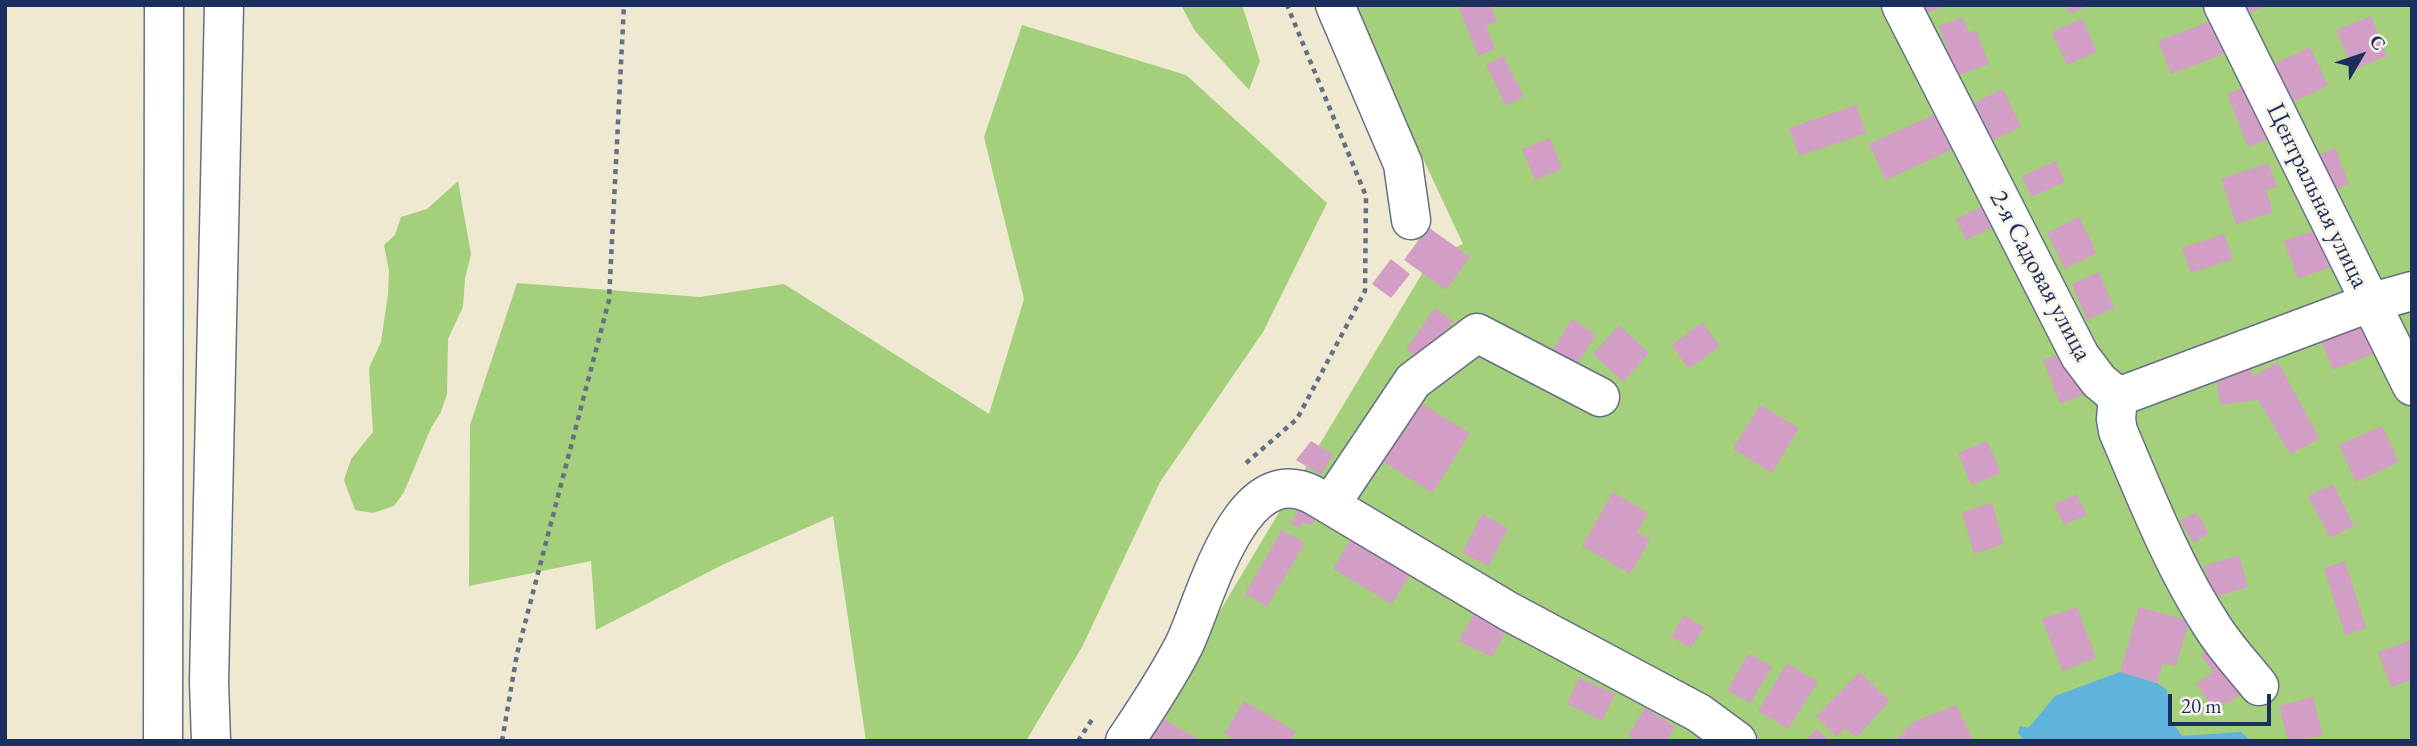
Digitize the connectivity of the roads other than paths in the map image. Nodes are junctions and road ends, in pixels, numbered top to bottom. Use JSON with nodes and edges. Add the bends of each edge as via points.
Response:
{"nodes":[{"id":1,"x":164,"y":5,"type":"edge"},
{"id":2,"x":224,"y":5,"type":"edge"},
{"id":3,"x":1335,"y":5,"type":"edge"},
{"id":4,"x":1900,"y":5,"type":"edge"},
{"id":5,"x":2223,"y":5,"type":"edge"},
{"id":6,"x":1411,"y":220,"type":"dead end"},
{"id":7,"x":2412,"y":291,"type":"edge"},
{"id":8,"x":2370,"y":303,"type":"junction"},
{"id":9,"x":2412,"y":386,"type":"edge"},
{"id":10,"x":1600,"y":397,"type":"dead end"},
{"id":11,"x":2118,"y":397,"type":"junction"},
{"id":12,"x":1330,"y":505,"type":"junction"},
{"id":13,"x":2259,"y":686,"type":"dead end"},
{"id":14,"x":163,"y":741,"type":"edge"},
{"id":15,"x":211,"y":741,"type":"edge"},
{"id":16,"x":1125,"y":741,"type":"edge"},
{"id":17,"x":1737,"y":741,"type":"edge"}],
"edges":[{"from":1,"to":14,"type":"main road"},
{"from":2,"to":15,"type":"main road"},
{"from":3,"to":6,"type":"main road","via":[[1403,164]]},
{"from":4,"to":11,"type":"main road","name":"2-я Садовая улица","via":[[2080,356]]},
{"from":5,"to":8,"type":"main road","name":"Центральная улица"},
{"from":7,"to":8,"type":"main road"},
{"from":8,"to":9,"type":"main road","name":"Центральная улица"},
{"from":8,"to":11,"type":"main road"},
{"from":10,"to":12,"type":"main road","via":[[1477,333],[1413,381]]},
{"from":11,"to":13,"type":"main road","via":[[2118,431],[2160,530],[2212,628]]},
{"from":12,"to":16,"type":"main road","via":[[1309,492],[1291,490],[1267,495],[1244,513],[1230,535],[1184,644]]},
{"from":12,"to":17,"type":"main road","via":[[1508,611],[1699,713]]}]}
